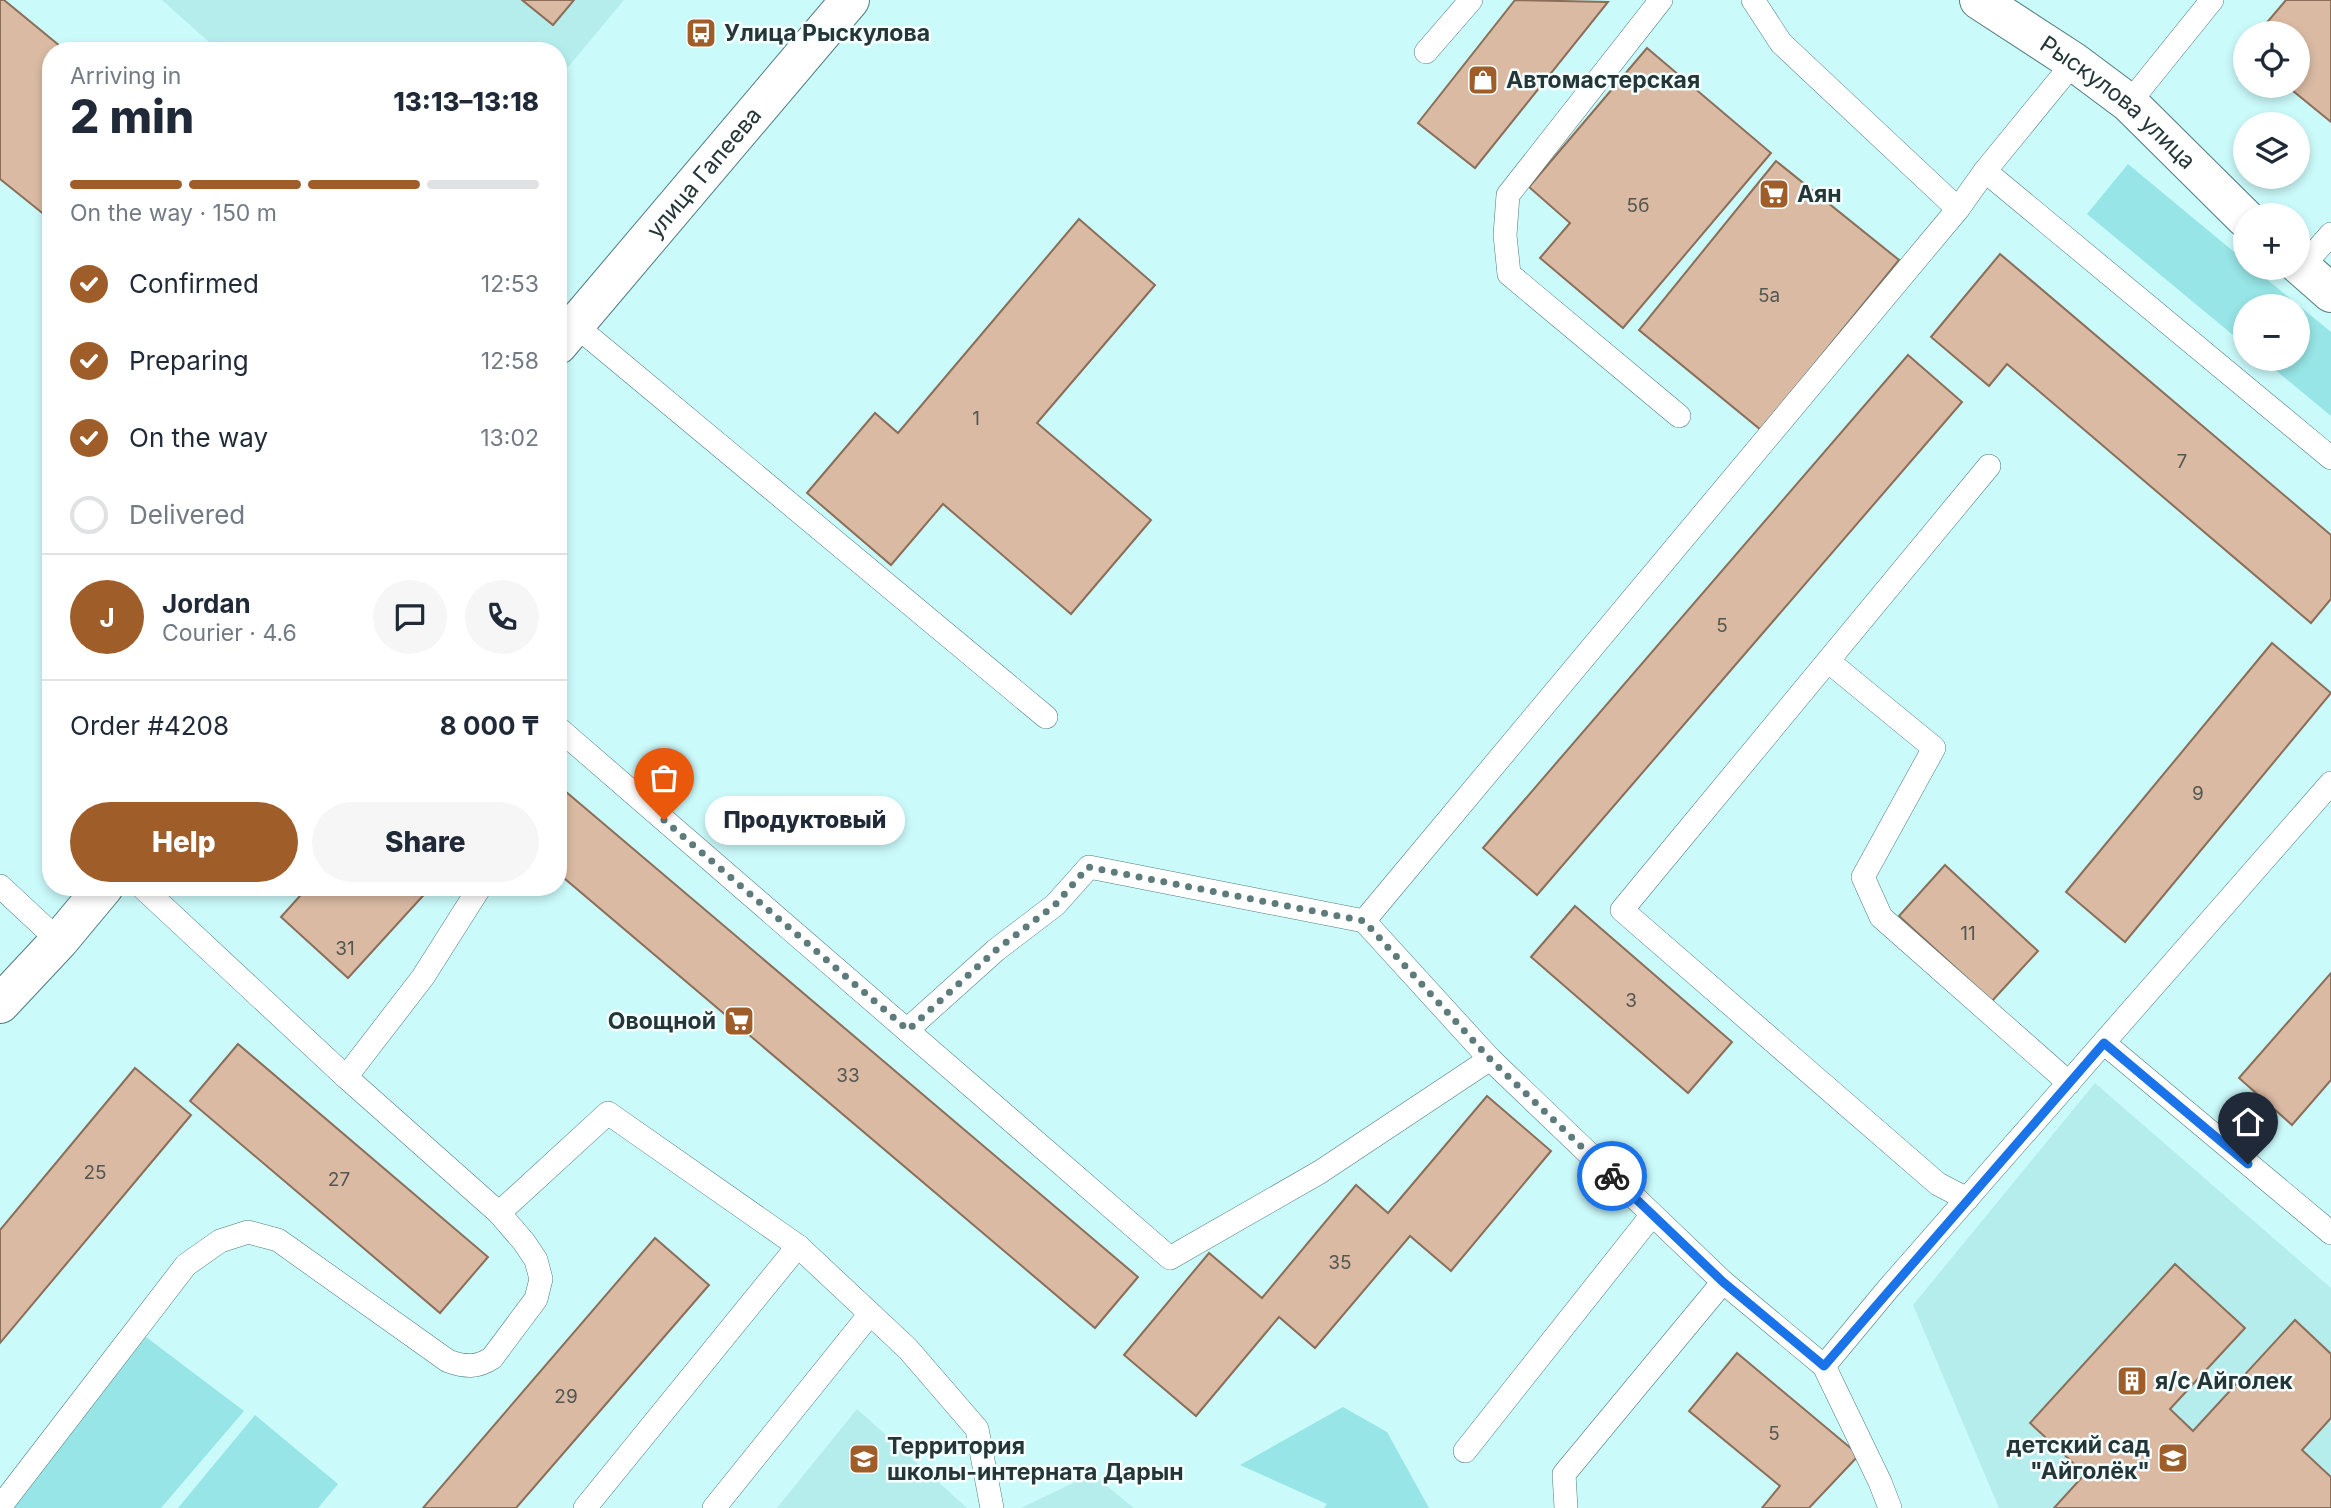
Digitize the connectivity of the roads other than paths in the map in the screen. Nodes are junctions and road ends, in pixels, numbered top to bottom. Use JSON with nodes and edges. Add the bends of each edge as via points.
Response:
{"nodes":[{"id":1,"x":850,"y":0,"type":"edge"},
{"id":2,"x":1471,"y":0,"type":"edge"},
{"id":3,"x":1661,"y":0,"type":"edge"},
{"id":4,"x":1753,"y":0,"type":"edge"},
{"id":5,"x":1979,"y":0,"type":"edge"},
{"id":6,"x":2212,"y":0,"type":"edge"},
{"id":7,"x":1426,"y":52,"type":"dead end"},
{"id":8,"x":2074,"y":62,"type":"junction"},
{"id":9,"x":2129,"y":103,"type":"junction"},
{"id":10,"x":1985,"y":171,"type":"junction"},
{"id":11,"x":2233,"y":206,"type":"edge"},
{"id":12,"x":1958,"y":209,"type":"junction"},
{"id":13,"x":2331,"y":234,"type":"edge"},
{"id":14,"x":2310,"y":255,"type":"edge"},
{"id":15,"x":2310,"y":274,"type":"edge"},
{"id":16,"x":2331,"y":293,"type":"edge"},
{"id":17,"x":567,"y":335,"type":"edge"},
{"id":18,"x":1679,"y":416,"type":"dead end"},
{"id":19,"x":2331,"y":458,"type":"edge"},
{"id":20,"x":1989,"y":466,"type":"dead end"},
{"id":21,"x":1828,"y":661,"type":"junction"},
{"id":22,"x":1046,"y":717,"type":"dead end"},
{"id":23,"x":567,"y":736,"type":"edge"},
{"id":24,"x":2331,"y":783,"type":"edge"},
{"id":25,"x":0,"y":886,"type":"edge"},
{"id":26,"x":96,"y":896,"type":"edge"},
{"id":27,"x":152,"y":896,"type":"edge"},
{"id":28,"x":474,"y":896,"type":"edge"},
{"id":29,"x":1364,"y":921,"type":"junction"},
{"id":30,"x":59,"y":941,"type":"junction"},
{"id":31,"x":0,"y":1004,"type":"edge"},
{"id":32,"x":908,"y":1030,"type":"junction"},
{"id":33,"x":2104,"y":1043,"type":"junction"},
{"id":34,"x":1490,"y":1059,"type":"junction"},
{"id":35,"x":345,"y":1077,"type":"junction"},
{"id":36,"x":2069,"y":1083,"type":"junction"},
{"id":37,"x":1967,"y":1199,"type":"junction"},
{"id":38,"x":499,"y":1213,"type":"junction"},
{"id":39,"x":1652,"y":1215,"type":"junction"},
{"id":40,"x":2331,"y":1233,"type":"edge"},
{"id":41,"x":798,"y":1246,"type":"junction"},
{"id":42,"x":1723,"y":1282,"type":"junction"},
{"id":43,"x":870,"y":1314,"type":"junction"},
{"id":44,"x":1824,"y":1366,"type":"junction"},
{"id":45,"x":1465,"y":1451,"type":"dead end"},
{"id":46,"x":0,"y":1507,"type":"edge"},
{"id":47,"x":585,"y":1508,"type":"edge"},
{"id":48,"x":714,"y":1508,"type":"edge"},
{"id":49,"x":992,"y":1508,"type":"edge"},
{"id":50,"x":1566,"y":1508,"type":"edge"},
{"id":51,"x":1890,"y":1508,"type":"edge"}],
"edges":[{"from":1,"to":17,"type":"main road","name":"улица Гапеева"},
{"from":2,"to":7,"type":"lane"},
{"from":3,"to":18,"type":"lane","via":[[1508,195],[1505,235],[1509,274]]},
{"from":4,"to":12,"type":"lane","via":[[1781,43]]},
{"from":5,"to":8,"type":"main road","name":"Рыскулова улица"},
{"from":6,"to":9,"type":"lane"},
{"from":8,"to":9,"type":"main road","name":"Рыскулова улица"},
{"from":8,"to":10,"type":"lane"},
{"from":9,"to":11,"type":"main road","name":"Рыскулова улица"},
{"from":10,"to":12,"type":"lane"},
{"from":10,"to":19,"type":"lane"},
{"from":12,"to":29,"type":"lane"},
{"from":13,"to":14,"type":"lane"},
{"from":15,"to":16,"type":"main road"},
{"from":17,"to":22,"type":"lane"},
{"from":20,"to":21,"type":"lane"},
{"from":21,"to":36,"type":"lane","via":[[1934,748],[1863,877],[1881,917]]},
{"from":21,"to":37,"type":"lane","via":[[1622,910],[1938,1184]]},
{"from":23,"to":32,"type":"lane"},
{"from":24,"to":33,"type":"lane"},
{"from":25,"to":30,"type":"lane"},
{"from":26,"to":30,"type":"main road"},
{"from":27,"to":35,"type":"lane"},
{"from":28,"to":35,"type":"lane","via":[[422,977]]},
{"from":29,"to":32,"type":"lane","via":[[1088,867],[1055,905],[996,950]]},
{"from":29,"to":34,"type":"lane"},
{"from":30,"to":31,"type":"main road"},
{"from":32,"to":34,"type":"lane","via":[[1170,1258],[1320,1172]]},
{"from":33,"to":36,"type":"lane"},
{"from":33,"to":40,"type":"lane"},
{"from":34,"to":39,"type":"lane"},
{"from":35,"to":38,"type":"lane"},
{"from":36,"to":37,"type":"lane"},
{"from":37,"to":44,"type":"lane"},
{"from":38,"to":41,"type":"lane","via":[[608,1113]]},
{"from":38,"to":46,"type":"lane","via":[[536,1260],[541,1279],[536,1299],[492,1358],[482,1364],[466,1367],[448,1361],[278,1240],[248,1232],[219,1241],[187,1265]]},
{"from":39,"to":42,"type":"lane"},
{"from":39,"to":45,"type":"lane"},
{"from":41,"to":43,"type":"lane"},
{"from":41,"to":47,"type":"lane"},
{"from":42,"to":44,"type":"lane"},
{"from":42,"to":50,"type":"lane","via":[[1564,1474]]},
{"from":43,"to":48,"type":"lane"},
{"from":43,"to":49,"type":"lane","via":[[908,1349],[977,1429]]},
{"from":44,"to":51,"type":"lane"}]}
